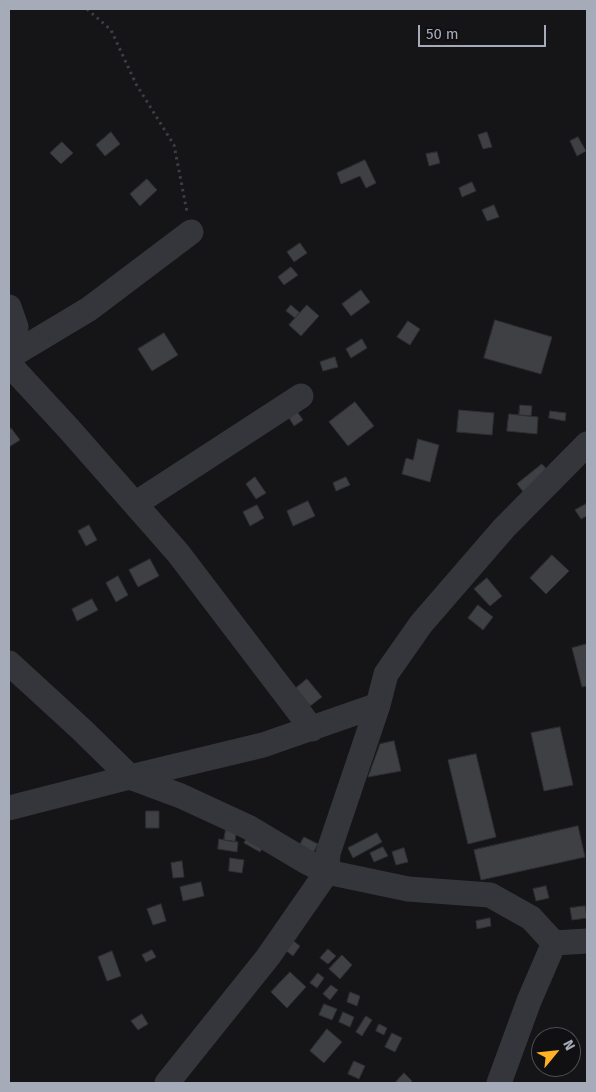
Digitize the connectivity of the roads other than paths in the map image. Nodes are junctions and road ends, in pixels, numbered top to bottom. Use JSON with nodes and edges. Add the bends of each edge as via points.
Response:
{"nodes":[{"id":1,"x":191,"y":232,"type":"road end"},
{"id":2,"x":9,"y":307,"type":"edge"},
{"id":3,"x":9,"y":348,"type":"edge"},
{"id":4,"x":9,"y":357,"type":"edge"},
{"id":5,"x":9,"y":364,"type":"edge"},
{"id":6,"x":302,"y":396,"type":"dead end"},
{"id":7,"x":587,"y":444,"type":"edge"},
{"id":8,"x":135,"y":504,"type":"junction"},
{"id":9,"x":9,"y":662,"type":"edge"},
{"id":10,"x":378,"y":705,"type":"junction"},
{"id":11,"x":312,"y":728,"type":"junction"},
{"id":12,"x":130,"y":777,"type":"junction"},
{"id":13,"x":9,"y":808,"type":"edge"},
{"id":14,"x":327,"y":872,"type":"junction"},
{"id":15,"x":587,"y":941,"type":"edge"},
{"id":16,"x":554,"y":943,"type":"junction"},
{"id":17,"x":167,"y":1083,"type":"edge"},
{"id":18,"x":499,"y":1083,"type":"edge"}],
"edges":[{"from":1,"to":4,"type":"street","via":[[89,309]]},
{"from":2,"to":3,"type":"street","via":[[16,327]]},
{"from":5,"to":8,"type":"street"},
{"from":6,"to":8,"type":"street"},
{"from":7,"to":10,"type":"street","via":[[504,528],[421,624],[386,674]]},
{"from":8,"to":11,"type":"street","via":[[178,553]]},
{"from":9,"to":12,"type":"street"},
{"from":10,"to":11,"type":"street"},
{"from":10,"to":14,"type":"street","via":[[328,853]]},
{"from":11,"to":12,"type":"street","via":[[264,745]]},
{"from":12,"to":13,"type":"street"},
{"from":12,"to":14,"type":"street","via":[[248,827]]},
{"from":14,"to":16,"type":"street","via":[[408,889],[490,894],[531,918]]},
{"from":14,"to":17,"type":"street","via":[[268,957]]},
{"from":15,"to":16,"type":"street"},
{"from":16,"to":18,"type":"street"}]}
